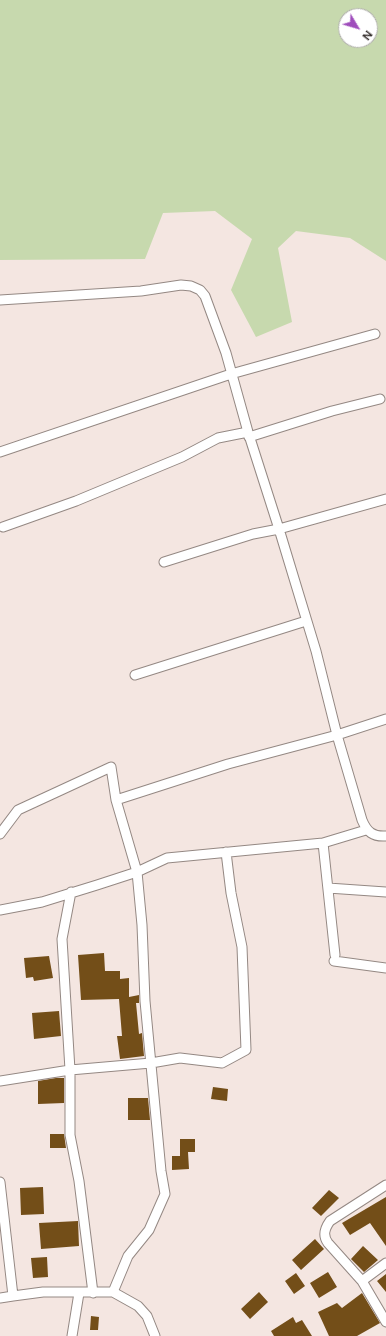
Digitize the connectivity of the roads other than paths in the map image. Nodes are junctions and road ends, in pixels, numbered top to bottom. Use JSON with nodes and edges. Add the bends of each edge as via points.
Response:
{"nodes":[{"id":1,"x":0,"y":300,"type":"edge"},
{"id":2,"x":375,"y":334,"type":"dead end"},
{"id":3,"x":232,"y":374,"type":"junction"},
{"id":4,"x":380,"y":399,"type":"dead end"},
{"id":5,"x":248,"y":434,"type":"junction"},
{"id":6,"x":0,"y":452,"type":"edge"},
{"id":7,"x":386,"y":499,"type":"edge"},
{"id":8,"x":3,"y":527,"type":"dead end"},
{"id":9,"x":279,"y":529,"type":"junction"},
{"id":10,"x":164,"y":562,"type":"dead end"},
{"id":11,"x":306,"y":621,"type":"junction"},
{"id":12,"x":134,"y":675,"type":"dead end"},
{"id":13,"x":386,"y":719,"type":"edge"},
{"id":14,"x":337,"y":736,"type":"junction"},
{"id":15,"x":116,"y":800,"type":"junction"},
{"id":16,"x":366,"y":830,"type":"junction"},
{"id":17,"x":0,"y":834,"type":"edge"},
{"id":18,"x":386,"y":836,"type":"edge"},
{"id":19,"x":323,"y":843,"type":"junction"},
{"id":20,"x":226,"y":852,"type":"junction"},
{"id":21,"x":137,"y":872,"type":"junction"},
{"id":22,"x":328,"y":888,"type":"junction"},
{"id":23,"x":71,"y":892,"type":"junction"},
{"id":24,"x":386,"y":892,"type":"edge"},
{"id":25,"x":0,"y":910,"type":"edge"},
{"id":26,"x":386,"y":968,"type":"edge"},
{"id":27,"x":151,"y":1063,"type":"junction"},
{"id":28,"x":70,"y":1070,"type":"junction"},
{"id":29,"x":0,"y":1081,"type":"edge"},
{"id":30,"x":0,"y":1182,"type":"edge"},
{"id":31,"x":386,"y":1185,"type":"edge"},
{"id":32,"x":386,"y":1263,"type":"edge"},
{"id":33,"x":362,"y":1281,"type":"junction"},
{"id":34,"x":113,"y":1292,"type":"junction"},
{"id":35,"x":79,"y":1293,"type":"junction"},
{"id":36,"x":93,"y":1293,"type":"junction"},
{"id":37,"x":13,"y":1296,"type":"junction"},
{"id":38,"x":0,"y":1298,"type":"edge"},
{"id":39,"x":386,"y":1322,"type":"edge"},
{"id":40,"x":72,"y":1336,"type":"edge"},
{"id":41,"x":155,"y":1336,"type":"edge"}],
"edges":[{"from":1,"to":3,"type":"street","via":[[191,286],[205,296]]},
{"from":2,"to":3,"type":"street"},
{"from":3,"to":5,"type":"street"},
{"from":3,"to":6,"type":"street"},
{"from":4,"to":5,"type":"street"},
{"from":5,"to":8,"type":"street","via":[[218,438],[182,457],[76,502]]},
{"from":5,"to":9,"type":"street"},
{"from":7,"to":9,"type":"street"},
{"from":9,"to":10,"type":"street","via":[[253,534]]},
{"from":9,"to":11,"type":"street"},
{"from":11,"to":12,"type":"street"},
{"from":11,"to":14,"type":"street"},
{"from":13,"to":14,"type":"street"},
{"from":14,"to":15,"type":"street","via":[[228,764]]},
{"from":14,"to":16,"type":"street"},
{"from":15,"to":17,"type":"street","via":[[111,767],[18,810]]},
{"from":15,"to":21,"type":"street"},
{"from":16,"to":18,"type":"street","via":[[377,836]]},
{"from":16,"to":19,"type":"street"},
{"from":19,"to":20,"type":"street"},
{"from":19,"to":22,"type":"street"},
{"from":20,"to":21,"type":"street","via":[[167,858]]},
{"from":20,"to":27,"type":"street","via":[[230,893],[242,947],[246,1050],[222,1063],[180,1058]]},
{"from":21,"to":23,"type":"street"},
{"from":21,"to":27,"type":"street"},
{"from":22,"to":24,"type":"street"},
{"from":22,"to":26,"type":"street","via":[[334,958]]},
{"from":23,"to":25,"type":"street","via":[[42,902]]},
{"from":23,"to":28,"type":"street","via":[[62,939]]},
{"from":27,"to":28,"type":"street"},
{"from":27,"to":34,"type":"street","via":[[160,1171],[165,1194],[149,1230],[128,1256]]},
{"from":28,"to":29,"type":"street"},
{"from":28,"to":36,"type":"street","via":[[70,1135],[79,1181]]},
{"from":30,"to":37,"type":"street"},
{"from":31,"to":33,"type":"street","via":[[330,1221],[325,1228],[324,1236],[328,1243]]},
{"from":32,"to":33,"type":"street"},
{"from":33,"to":39,"type":"street"},
{"from":34,"to":36,"type":"street"},
{"from":34,"to":41,"type":"street","via":[[138,1306],[147,1316]]},
{"from":35,"to":36,"type":"street"},
{"from":35,"to":37,"type":"street","via":[[43,1292]]},
{"from":35,"to":40,"type":"street"},
{"from":37,"to":38,"type":"street"}]}
